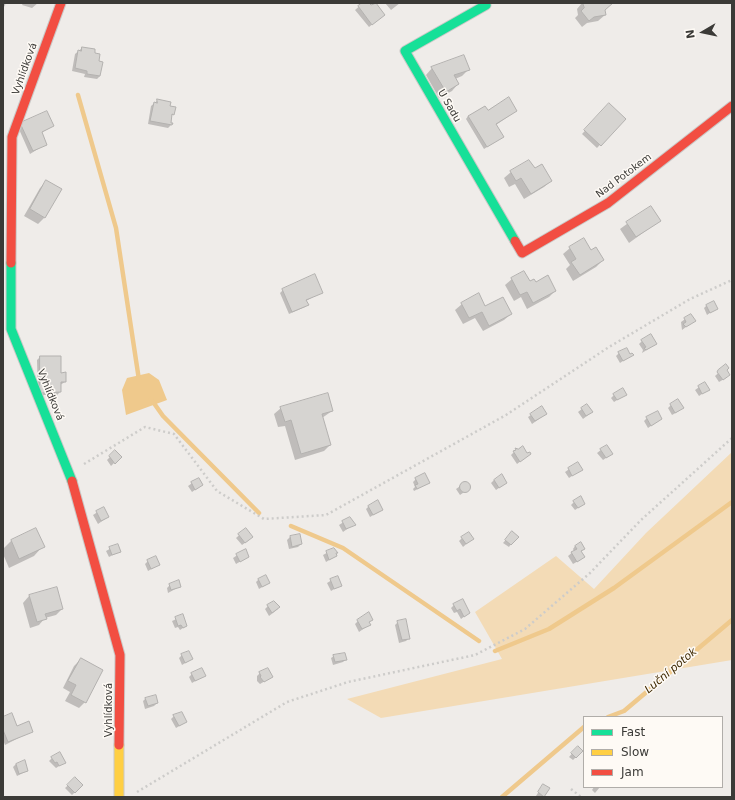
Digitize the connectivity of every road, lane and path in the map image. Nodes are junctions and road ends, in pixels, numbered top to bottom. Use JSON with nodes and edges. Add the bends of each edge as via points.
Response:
{"nodes":[{"id":1,"x":61,"y":3,"type":"edge"},
{"id":2,"x":485,"y":4,"type":"edge"},
{"id":3,"x":732,"y":106,"type":"edge"},
{"id":4,"x":522,"y":253,"type":"joint"},
{"id":5,"x":732,"y":280,"type":"edge"},
{"id":6,"x":732,"y":438,"type":"edge"},
{"id":7,"x":70,"y":474,"type":"junction"},
{"id":8,"x":571,"y":788,"type":"dead end"},
{"id":9,"x":136,"y":793,"type":"dead end"},
{"id":10,"x":119,"y":797,"type":"edge"},
{"id":11,"x":580,"y":797,"type":"edge"}],
"edges":[{"from":1,"to":7,"type":"street","name":"Vyhlídková","via":[[12,137],[11,329]]},
{"from":2,"to":4,"type":"street","name":"U Sadu","via":[[405,51]]},
{"from":3,"to":4,"type":"street","name":"Nad Potokem","via":[[608,203]]},
{"from":5,"to":7,"type":"path","via":[[690,300],[609,347],[506,415],[326,515],[264,520],[217,491],[174,434],[145,427]]},
{"from":6,"to":9,"type":"path","via":[[641,520],[590,574],[525,629],[475,655],[348,682],[287,702]]},
{"from":7,"to":10,"type":"street","name":"Vyhlídková","via":[[120,655]]},
{"from":8,"to":11,"type":"path"}]}
